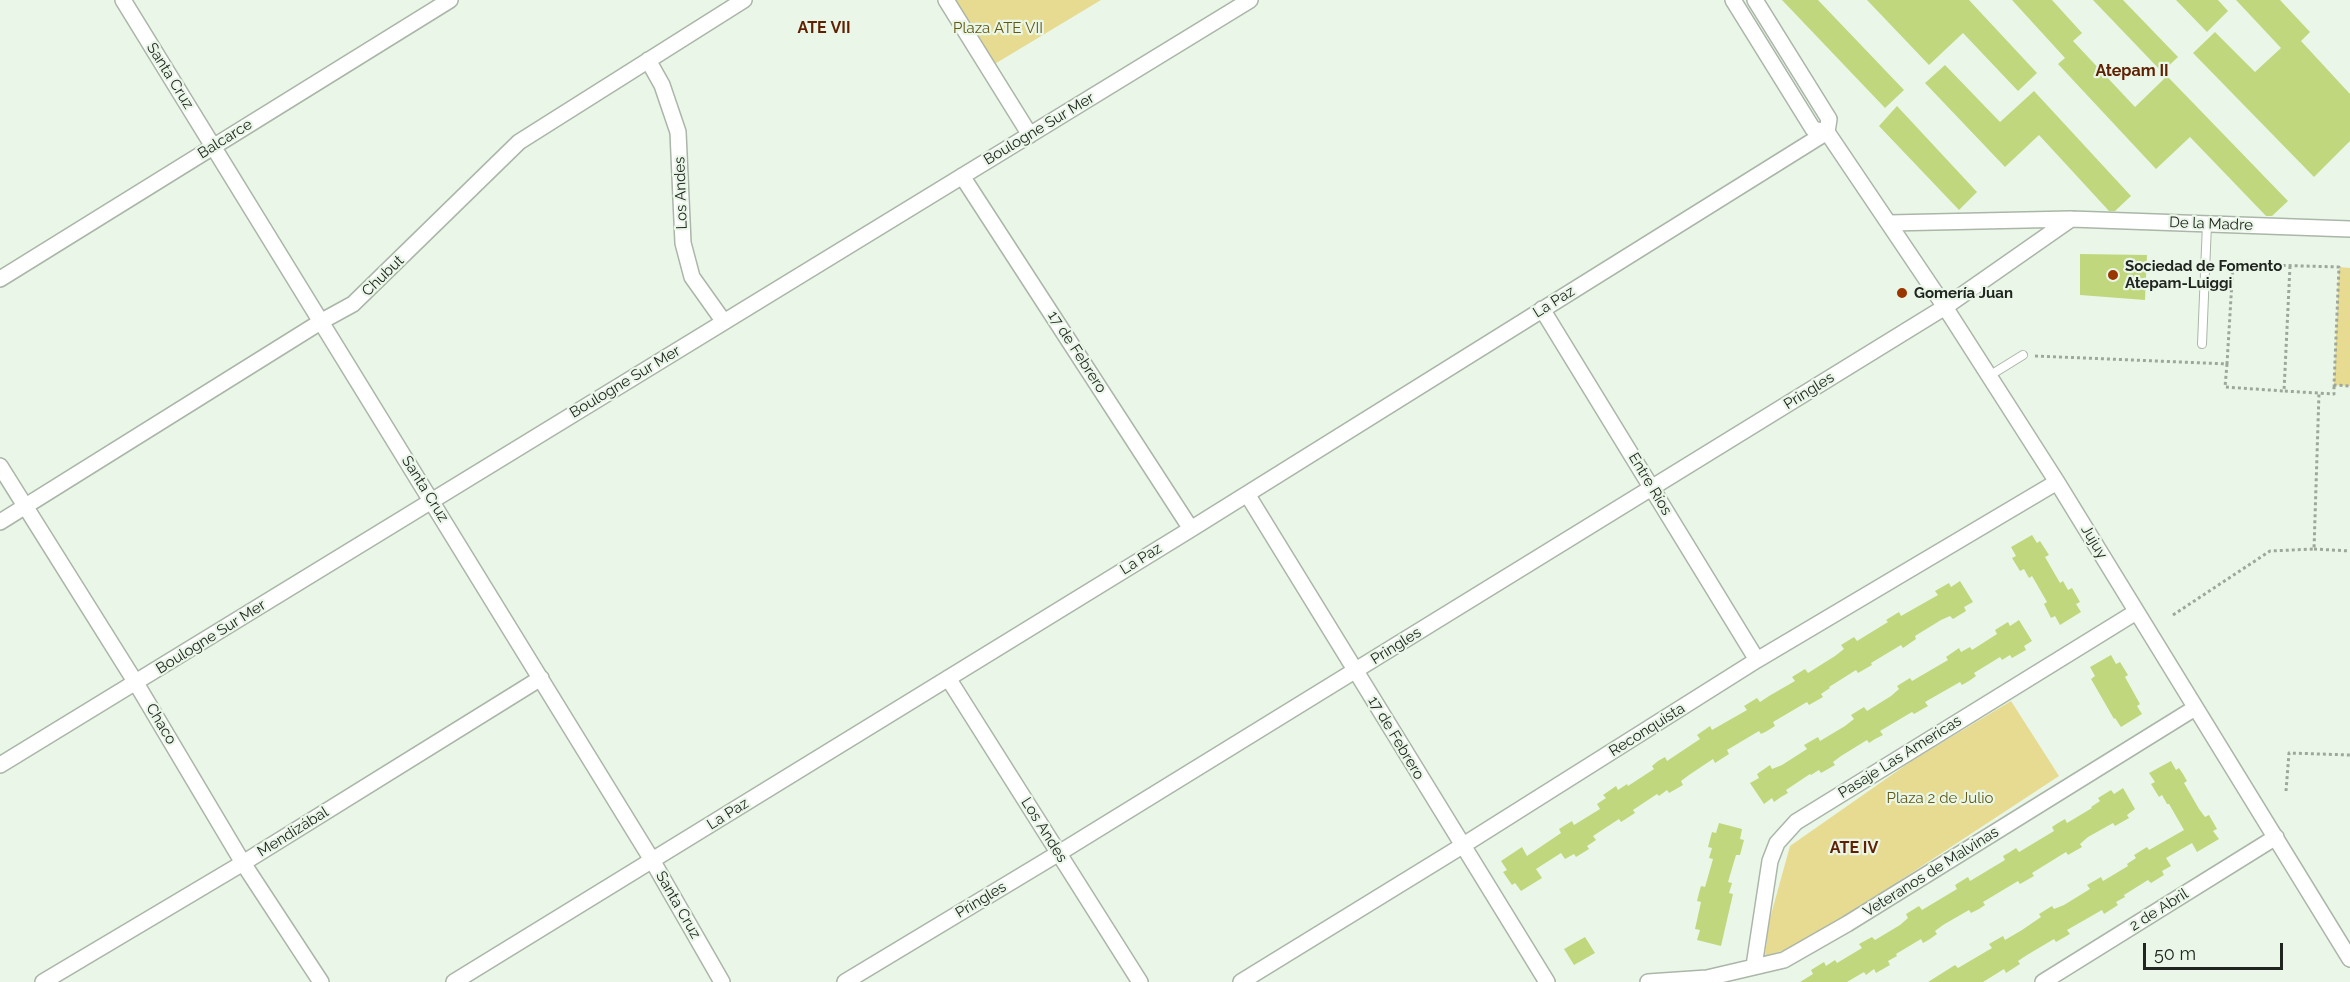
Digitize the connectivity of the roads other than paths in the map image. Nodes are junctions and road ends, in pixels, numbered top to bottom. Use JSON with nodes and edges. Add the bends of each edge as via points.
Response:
{"nodes":[{"id":1,"x":123,"y":0,"type":"edge"},
{"id":2,"x":450,"y":0,"type":"edge"},
{"id":3,"x":744,"y":0,"type":"edge"},
{"id":4,"x":946,"y":0,"type":"edge"},
{"id":5,"x":1250,"y":0,"type":"edge"},
{"id":6,"x":1733,"y":0,"type":"edge"},
{"id":7,"x":1755,"y":0,"type":"edge"},
{"id":8,"x":648,"y":60,"type":"junction"},
{"id":9,"x":1827,"y":132,"type":"junction"},
{"id":10,"x":1030,"y":135,"type":"junction"},
{"id":11,"x":213,"y":146,"type":"junction"},
{"id":12,"x":963,"y":176,"type":"junction"},
{"id":13,"x":2071,"y":219,"type":"junction"},
{"id":14,"x":1889,"y":223,"type":"junction"},
{"id":15,"x":2207,"y":224,"type":"junction"},
{"id":16,"x":2350,"y":229,"type":"edge"},
{"id":17,"x":0,"y":279,"type":"edge"},
{"id":18,"x":1945,"y":307,"type":"junction"},
{"id":19,"x":1542,"y":309,"type":"junction"},
{"id":20,"x":322,"y":321,"type":"junction"},
{"id":21,"x":724,"y":322,"type":"junction"},
{"id":22,"x":2202,"y":344,"type":"dead end"},
{"id":23,"x":2023,"y":355,"type":"dead end"},
{"id":24,"x":1989,"y":376,"type":"junction"},
{"id":25,"x":0,"y":466,"type":"edge"},
{"id":26,"x":2057,"y":482,"type":"junction"},
{"id":27,"x":1653,"y":488,"type":"junction"},
{"id":28,"x":1247,"y":494,"type":"junction"},
{"id":29,"x":432,"y":500,"type":"junction"},
{"id":30,"x":25,"y":507,"type":"junction"},
{"id":31,"x":0,"y":522,"type":"edge"},
{"id":32,"x":1191,"y":529,"type":"junction"},
{"id":33,"x":2136,"y":612,"type":"junction"},
{"id":34,"x":1757,"y":660,"type":"junction"},
{"id":35,"x":1355,"y":671,"type":"junction"},
{"id":36,"x":541,"y":678,"type":"junction"},
{"id":37,"x":948,"y":678,"type":"junction"},
{"id":38,"x":136,"y":683,"type":"junction"},
{"id":39,"x":2195,"y":708,"type":"junction"},
{"id":40,"x":0,"y":765,"type":"edge"},
{"id":41,"x":2276,"y":837,"type":"junction"},
{"id":42,"x":1462,"y":846,"type":"junction"},
{"id":43,"x":1059,"y":853,"type":"junction"},
{"id":44,"x":652,"y":860,"type":"junction"},
{"id":45,"x":243,"y":863,"type":"junction"},
{"id":46,"x":2350,"y":959,"type":"edge"},
{"id":47,"x":1754,"y":966,"type":"junction"},
{"id":48,"x":43,"y":982,"type":"edge"},
{"id":49,"x":321,"y":982,"type":"edge"},
{"id":50,"x":454,"y":982,"type":"edge"},
{"id":51,"x":722,"y":982,"type":"edge"},
{"id":52,"x":844,"y":982,"type":"edge"},
{"id":53,"x":1140,"y":982,"type":"edge"},
{"id":54,"x":1240,"y":982,"type":"edge"},
{"id":55,"x":1547,"y":982,"type":"edge"},
{"id":56,"x":1647,"y":982,"type":"edge"},
{"id":57,"x":2043,"y":982,"type":"edge"}],
"edges":[{"from":1,"to":11,"type":"street","name":"Santa Cruz"},
{"from":2,"to":11,"type":"street","name":"Balcarce"},
{"from":3,"to":8,"type":"street","name":"Chubut"},
{"from":4,"to":10,"type":"street"},
{"from":5,"to":10,"type":"street","name":"Boulogne Sur Mer"},
{"from":6,"to":9,"type":"street","via":[[1813,129]]},
{"from":7,"to":9,"type":"street","via":[[1829,119]]},
{"from":8,"to":20,"type":"street","name":"Chubut","via":[[519,142],[375,285],[353,304]]},
{"from":8,"to":21,"type":"street","name":"Los Andes","via":[[663,85],[678,132],[683,243],[692,277]]},
{"from":9,"to":14,"type":"street","name":"Jujuy"},
{"from":9,"to":19,"type":"street","name":"La Paz"},
{"from":10,"to":12,"type":"street","name":"Boulogne Sur Mer"},
{"from":11,"to":17,"type":"street","name":"Balcarce"},
{"from":11,"to":20,"type":"street","name":"Santa Cruz"},
{"from":12,"to":21,"type":"street","name":"Boulogne Sur Mer"},
{"from":12,"to":32,"type":"street","name":"17 de Febrero"},
{"from":13,"to":14,"type":"street","name":"De la Madre"},
{"from":13,"to":15,"type":"street","name":"De la Madre"},
{"from":13,"to":18,"type":"street"},
{"from":14,"to":18,"type":"street","name":"Jujuy"},
{"from":15,"to":16,"type":"street","name":"De la Madre"},
{"from":15,"to":22,"type":"lane"},
{"from":18,"to":24,"type":"street","name":"Jujuy"},
{"from":18,"to":27,"type":"street","name":"Pringles"},
{"from":19,"to":27,"type":"street","name":"Entre Ríos"},
{"from":19,"to":28,"type":"street","name":"La Paz"},
{"from":20,"to":29,"type":"street","name":"Santa Cruz"},
{"from":20,"to":30,"type":"street","name":"Chubut"},
{"from":21,"to":29,"type":"street","name":"Boulogne Sur Mer"},
{"from":23,"to":24,"type":"lane"},
{"from":24,"to":26,"type":"street","name":"Jujuy"},
{"from":25,"to":30,"type":"street","name":"Chaco"},
{"from":26,"to":33,"type":"street","name":"Jujuy"},
{"from":26,"to":34,"type":"street","name":"Reconquista"},
{"from":27,"to":34,"type":"street","name":"Entre Ríos"},
{"from":27,"to":35,"type":"street","name":"Pringles"},
{"from":28,"to":32,"type":"street","name":"La Paz"},
{"from":28,"to":35,"type":"street","name":"17 de Febrero"},
{"from":29,"to":36,"type":"street","name":"Santa Cruz"},
{"from":29,"to":38,"type":"street","name":"Boulogne Sur Mer"},
{"from":30,"to":31,"type":"street","name":"Chubut"},
{"from":30,"to":38,"type":"street","name":"Chaco"},
{"from":32,"to":37,"type":"street","name":"La Paz"},
{"from":33,"to":39,"type":"street","name":"Jujuy"},
{"from":33,"to":47,"type":"street","name":"Pasaje Las Americas","via":[[1796,822],[1777,843],[1770,861]]},
{"from":34,"to":42,"type":"street","name":"Reconquista"},
{"from":35,"to":42,"type":"street","name":"17 de Febrero"},
{"from":35,"to":43,"type":"street","name":"Pringles"},
{"from":36,"to":44,"type":"street","name":"Santa Cruz"},
{"from":36,"to":45,"type":"street","name":"Mendizábal"},
{"from":37,"to":43,"type":"street","name":"Los Andes"},
{"from":37,"to":44,"type":"street","name":"La Paz"},
{"from":38,"to":40,"type":"street","name":"Boulogne Sur Mer"},
{"from":38,"to":45,"type":"street","name":"Chaco"},
{"from":39,"to":41,"type":"street","name":"Jujuy"},
{"from":39,"to":47,"type":"street","name":"Veteranos de Malvinas","via":[[1847,924],[1784,960]]},
{"from":41,"to":46,"type":"street","name":"Jujuy"},
{"from":41,"to":57,"type":"street","name":"2 de Abril"},
{"from":42,"to":54,"type":"street","name":"Reconquista"},
{"from":42,"to":55,"type":"street","name":"17 de Febrero"},
{"from":43,"to":52,"type":"street","name":"Pringles"},
{"from":43,"to":53,"type":"street","name":"Los Andes"},
{"from":44,"to":50,"type":"street","name":"La Paz"},
{"from":44,"to":51,"type":"street","name":"Santa Cruz"},
{"from":45,"to":48,"type":"street","name":"Mendizábal"},
{"from":45,"to":49,"type":"street","name":"Chaco"},
{"from":47,"to":56,"type":"street","name":"Veteranos de Malvinas","via":[[1707,978]]}]}
